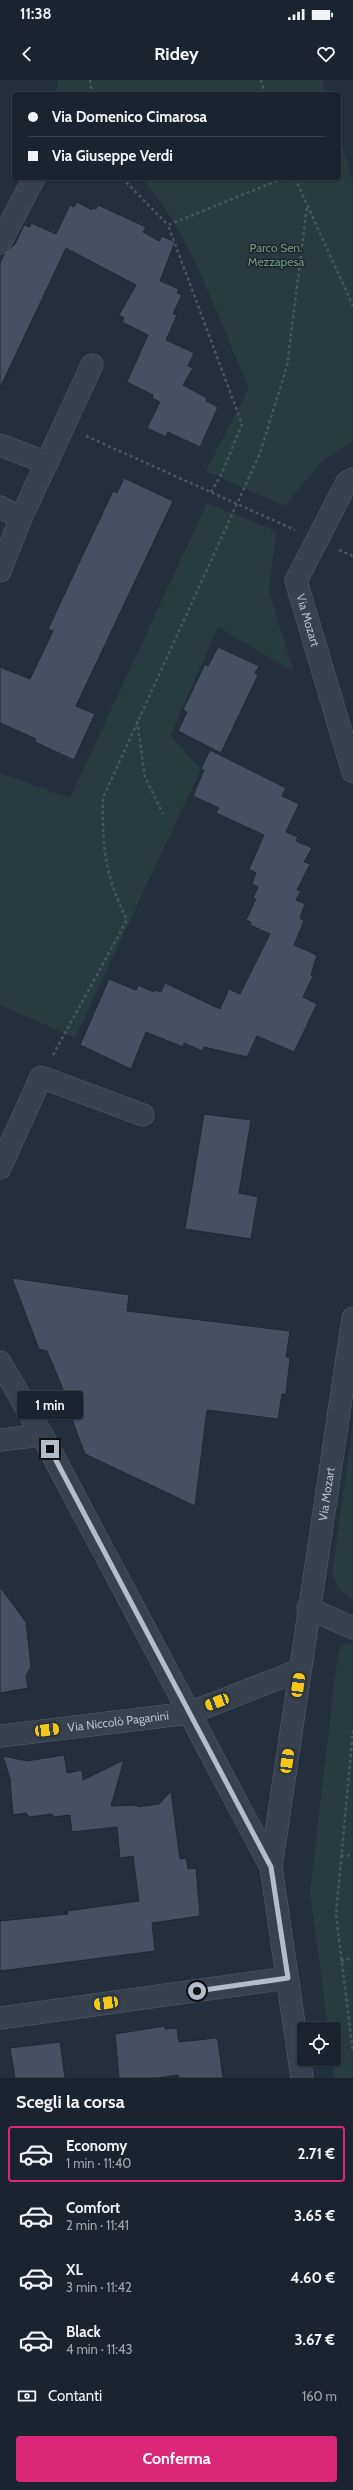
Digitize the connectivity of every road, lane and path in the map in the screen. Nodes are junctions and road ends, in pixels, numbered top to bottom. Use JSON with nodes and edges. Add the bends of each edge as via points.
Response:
{"nodes":[{"id":1,"x":90,"y":80,"type":"edge"},
{"id":2,"x":261,"y":80,"type":"edge"},
{"id":3,"x":92,"y":92,"type":"edge"},
{"id":4,"x":264,"y":92,"type":"edge"},
{"id":5,"x":33,"y":180,"type":"edge"},
{"id":6,"x":124,"y":180,"type":"edge"},
{"id":7,"x":279,"y":180,"type":"edge"},
{"id":8,"x":296,"y":180,"type":"edge"},
{"id":9,"x":307,"y":207,"type":"junction"},
{"id":10,"x":168,"y":225,"type":"junction"},
{"id":11,"x":0,"y":242,"type":"edge"},
{"id":12,"x":353,"y":306,"type":"edge"},
{"id":13,"x":92,"y":365,"type":"dead end"},
{"id":14,"x":64,"y":426,"type":"junction"},
{"id":15,"x":0,"y":445,"type":"edge"},
{"id":16,"x":47,"y":463,"type":"junction"},
{"id":17,"x":353,"y":479,"type":"edge"},
{"id":18,"x":211,"y":492,"type":"junction"},
{"id":19,"x":235,"y":504,"type":"junction"},
{"id":20,"x":0,"y":507,"type":"edge"},
{"id":21,"x":21,"y":518,"type":"junction"},
{"id":22,"x":317,"y":540,"type":"junction"},
{"id":23,"x":0,"y":571,"type":"edge"},
{"id":24,"x":137,"y":719,"type":"junction"},
{"id":25,"x":349,"y":743,"type":"edge"},
{"id":26,"x":353,"y":772,"type":"edge"},
{"id":27,"x":163,"y":814,"type":"dead end"},
{"id":28,"x":41,"y":1077,"type":"junction"},
{"id":29,"x":143,"y":1115,"type":"dead end"},
{"id":30,"x":0,"y":1168,"type":"edge"},
{"id":31,"x":353,"y":1318,"type":"edge"},
{"id":32,"x":0,"y":1362,"type":"edge"},
{"id":33,"x":42,"y":1435,"type":"junction"},
{"id":34,"x":0,"y":1440,"type":"edge"},
{"id":35,"x":308,"y":1608,"type":"junction"},
{"id":36,"x":353,"y":1628,"type":"edge"},
{"id":37,"x":300,"y":1670,"type":"junction"},
{"id":38,"x":190,"y":1713,"type":"junction"},
{"id":39,"x":353,"y":1730,"type":"edge"},
{"id":40,"x":0,"y":1736,"type":"edge"},
{"id":41,"x":353,"y":1855,"type":"edge"},
{"id":42,"x":341,"y":1856,"type":"junction"},
{"id":43,"x":271,"y":1867,"type":"junction"},
{"id":44,"x":353,"y":1958,"type":"edge"},
{"id":45,"x":341,"y":1961,"type":"junction"},
{"id":46,"x":288,"y":1978,"type":"junction"},
{"id":47,"x":0,"y":2018,"type":"edge"},
{"id":48,"x":352,"y":2043,"type":"edge"},
{"id":49,"x":353,"y":2052,"type":"edge"},
{"id":50,"x":302,"y":2078,"type":"edge"}],
"edges":[{"from":1,"to":3,"type":"path"},
{"from":2,"to":4,"type":"path"},
{"from":5,"to":11,"type":"street"},
{"from":6,"to":10,"type":"path"},
{"from":7,"to":10,"type":"path"},
{"from":8,"to":9,"type":"path"},
{"from":9,"to":12,"type":"path"},
{"from":9,"to":19,"type":"path","via":[[287,366],[260,453]]},
{"from":10,"to":18,"type":"path","via":[[242,424],[222,473]]},
{"from":13,"to":14,"type":"street"},
{"from":14,"to":16,"type":"street"},
{"from":14,"to":18,"type":"path"},
{"from":15,"to":16,"type":"street"},
{"from":16,"to":21,"type":"street"},
{"from":17,"to":22,"type":"street","name":"Via Mozart","via":[[347,482]]},
{"from":18,"to":19,"type":"path"},
{"from":19,"to":22,"type":"path"},
{"from":19,"to":24,"type":"path"},
{"from":20,"to":21,"type":"street"},
{"from":21,"to":23,"type":"street"},
{"from":22,"to":25,"type":"street","name":"Via Mozart","via":[[296,581]]},
{"from":24,"to":27,"type":"path","via":[[144,777]]},
{"from":24,"to":28,"type":"path","via":[[103,798],[103,845],[112,888],[127,920]]},
{"from":25,"to":26,"type":"street","name":"Via Mozart"},
{"from":28,"to":29,"type":"street"},
{"from":28,"to":30,"type":"street"},
{"from":31,"to":35,"type":"street","name":"Via Mozart"},
{"from":32,"to":33,"type":"street"},
{"from":33,"to":34,"type":"street"},
{"from":33,"to":38,"type":"street"},
{"from":35,"to":36,"type":"street"},
{"from":35,"to":37,"type":"street","name":"Via Mozart"},
{"from":37,"to":38,"type":"street","name":"Via Niccolò Paganini"},
{"from":37,"to":43,"type":"street","name":"Via Mozart"},
{"from":38,"to":40,"type":"street","name":"Via Niccolò Paganini"},
{"from":38,"to":43,"type":"street"},
{"from":39,"to":42,"type":"path"},
{"from":41,"to":42,"type":"path"},
{"from":42,"to":45,"type":"path","via":[[336,1915]]},
{"from":43,"to":46,"type":"street"},
{"from":44,"to":45,"type":"path"},
{"from":45,"to":48,"type":"path"},
{"from":46,"to":47,"type":"street"},
{"from":46,"to":50,"type":"street"},
{"from":48,"to":49,"type":"path"}]}
